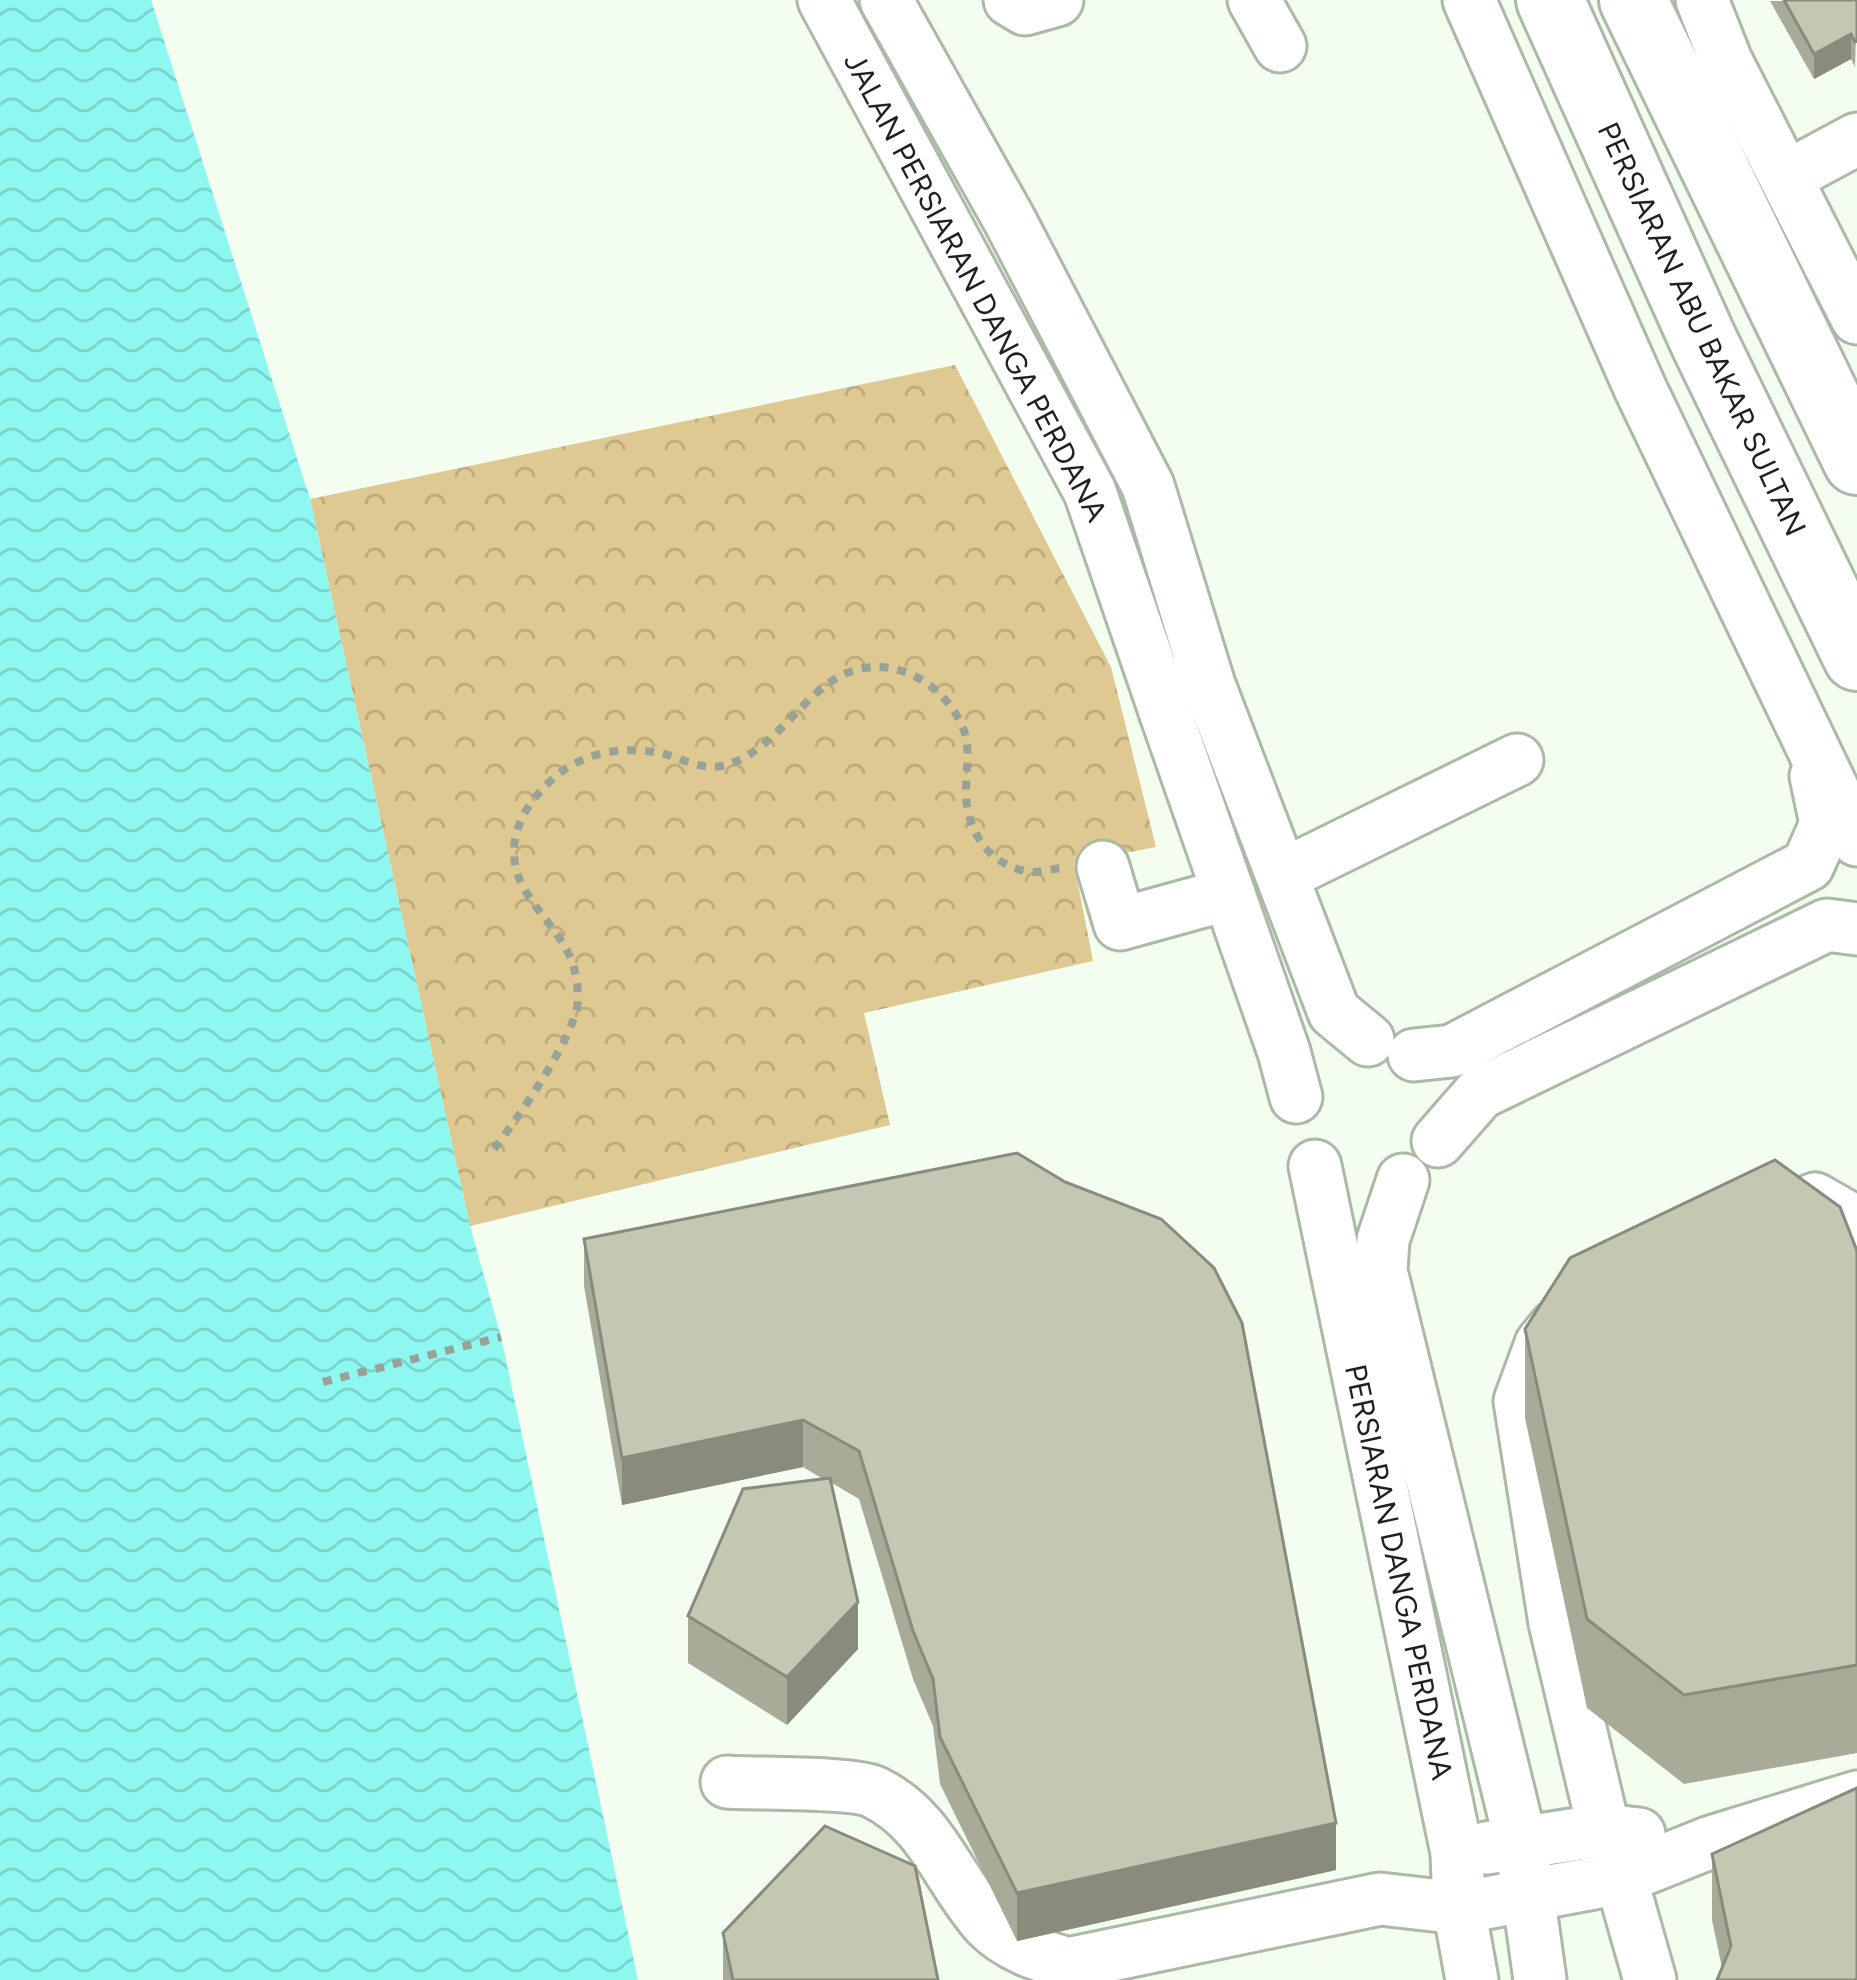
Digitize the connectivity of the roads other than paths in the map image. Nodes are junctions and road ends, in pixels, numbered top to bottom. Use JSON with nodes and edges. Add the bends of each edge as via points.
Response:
{"nodes":[{"id":1,"x":824,"y":0,"type":"edge"},
{"id":2,"x":886,"y":0,"type":"edge"},
{"id":3,"x":1010,"y":0,"type":"edge"},
{"id":4,"x":1057,"y":0,"type":"edge"},
{"id":5,"x":1254,"y":0,"type":"edge"},
{"id":6,"x":1469,"y":0,"type":"edge"},
{"id":7,"x":1550,"y":0,"type":"edge"},
{"id":8,"x":1633,"y":0,"type":"edge"},
{"id":9,"x":1702,"y":0,"type":"edge"},
{"id":10,"x":1280,"y":46,"type":"dead end"},
{"id":11,"x":1857,"y":139,"type":"edge"},
{"id":12,"x":1788,"y":176,"type":"junction"},
{"id":13,"x":1857,"y":318,"type":"edge"},
{"id":14,"x":1857,"y":461,"type":"edge"},
{"id":15,"x":1857,"y":657,"type":"edge"},
{"id":16,"x":1209,"y":685,"type":"junction"},
{"id":17,"x":1166,"y":714,"type":"junction"},
{"id":18,"x":1808,"y":730,"type":"junction"},
{"id":19,"x":1517,"y":760,"type":"dead end"},
{"id":20,"x":1857,"y":840,"type":"edge"},
{"id":21,"x":1103,"y":867,"type":"road end"},
{"id":22,"x":1283,"y":875,"type":"junction"},
{"id":23,"x":1229,"y":894,"type":"junction"},
{"id":24,"x":1857,"y":929,"type":"edge"},
{"id":25,"x":1391,"y":1047,"type":"junction"},
{"id":26,"x":1296,"y":1097,"type":"junction"},
{"id":27,"x":1438,"y":1141,"type":"junction"},
{"id":28,"x":1315,"y":1166,"type":"junction"},
{"id":29,"x":1403,"y":1180,"type":"junction"},
{"id":30,"x":1857,"y":1233,"type":"edge"},
{"id":31,"x":1733,"y":1235,"type":"edge"},
{"id":32,"x":1591,"y":1299,"type":"edge"},
{"id":33,"x":727,"y":1782,"type":"dead end"},
{"id":34,"x":1857,"y":1797,"type":"edge"},
{"id":35,"x":1604,"y":1830,"type":"junction"},
{"id":36,"x":1711,"y":1842,"type":"junction"},
{"id":37,"x":1521,"y":1843,"type":"junction"},
{"id":38,"x":1457,"y":1853,"type":"junction"},
{"id":39,"x":1621,"y":1878,"type":"junction"},
{"id":40,"x":1525,"y":1896,"type":"junction"},
{"id":41,"x":1380,"y":1899,"type":"junction"},
{"id":42,"x":1460,"y":1908,"type":"junction"},
{"id":43,"x":1472,"y":1980,"type":"edge"},
{"id":44,"x":1540,"y":1980,"type":"edge"},
{"id":45,"x":1650,"y":1980,"type":"edge"}],
"edges":[{"from":1,"to":17,"type":"street","name":"JALAN PERSIARAN DANGA PERDANA","via":[[1090,492]]},
{"from":2,"to":16,"type":"street","name":"JALAN PERSIARAN DANGA PERDANA","via":[[1148,487]]},
{"from":3,"to":4,"type":"street","via":[[1025,9]]},
{"from":5,"to":10,"type":"street"},
{"from":6,"to":18,"type":"street","via":[[1640,388]]},
{"from":7,"to":15,"type":"highway","name":"PERSIARAN ABU BAKAR SULTAN"},
{"from":8,"to":14,"type":"highway"},
{"from":9,"to":12,"type":"street"},
{"from":11,"to":12,"type":"street"},
{"from":12,"to":13,"type":"street"},
{"from":16,"to":17,"type":"street","via":[[1195,678],[1172,686]]},
{"from":16,"to":22,"type":"street","name":"JALAN PERSIARAN DANGA PERDANA"},
{"from":17,"to":23,"type":"street","name":"JALAN PERSIARAN DANGA PERDANA"},
{"from":18,"to":20,"type":"street"},
{"from":18,"to":25,"type":"street","via":[[1826,824],[1808,865],[1452,1051]]},
{"from":19,"to":22,"type":"street"},
{"from":21,"to":23,"type":"street","via":[[1120,924]]},
{"from":22,"to":25,"type":"street","name":"JALAN PERSIARAN DANGA PERDANA","via":[[1334,1012]]},
{"from":23,"to":26,"type":"street","name":"JALAN PERSIARAN DANGA PERDANA"},
{"from":24,"to":27,"type":"street","via":[[1827,925],[1480,1093]]},
{"from":25,"to":26,"type":"street","via":[[1343,1044],[1322,1056]]},
{"from":25,"to":27,"type":"street","via":[[1430,1072],[1443,1115]]},
{"from":26,"to":28,"type":"street","via":[[1300,1146]]},
{"from":27,"to":29,"type":"street"},
{"from":28,"to":29,"type":"street","via":[[1357,1187]]},
{"from":28,"to":38,"type":"street","name":"PERSIARAN DANGA PERDANA"},
{"from":29,"to":37,"type":"street","name":"PERSIARAN DANGA PERDANA","via":[[1381,1271]]},
{"from":30,"to":31,"type":"street","via":[[1814,1199]]},
{"from":32,"to":35,"type":"street","via":[[1570,1308],[1541,1344],[1520,1401],[1555,1623]]},
{"from":33,"to":41,"type":"street","via":[[868,1790],[904,1810],[940,1850],[988,1924],[1024,1951],[1068,1964]]},
{"from":34,"to":36,"type":"street"},
{"from":35,"to":36,"type":"street"},
{"from":35,"to":37,"type":"street"},
{"from":36,"to":39,"type":"street"},
{"from":37,"to":38,"type":"street"},
{"from":37,"to":40,"type":"street","name":"PERSIARAN DANGA PERDANA"},
{"from":38,"to":41,"type":"street"},
{"from":38,"to":42,"type":"street","name":"PERSIARAN DANGA PERDANA"},
{"from":39,"to":40,"type":"street"},
{"from":39,"to":45,"type":"street"},
{"from":40,"to":42,"type":"street"},
{"from":40,"to":44,"type":"street","name":"PERSIARAN DANGA PERDANA"},
{"from":41,"to":42,"type":"street"},
{"from":42,"to":43,"type":"street","name":"PERSIARAN DANGA PERDANA"}]}
